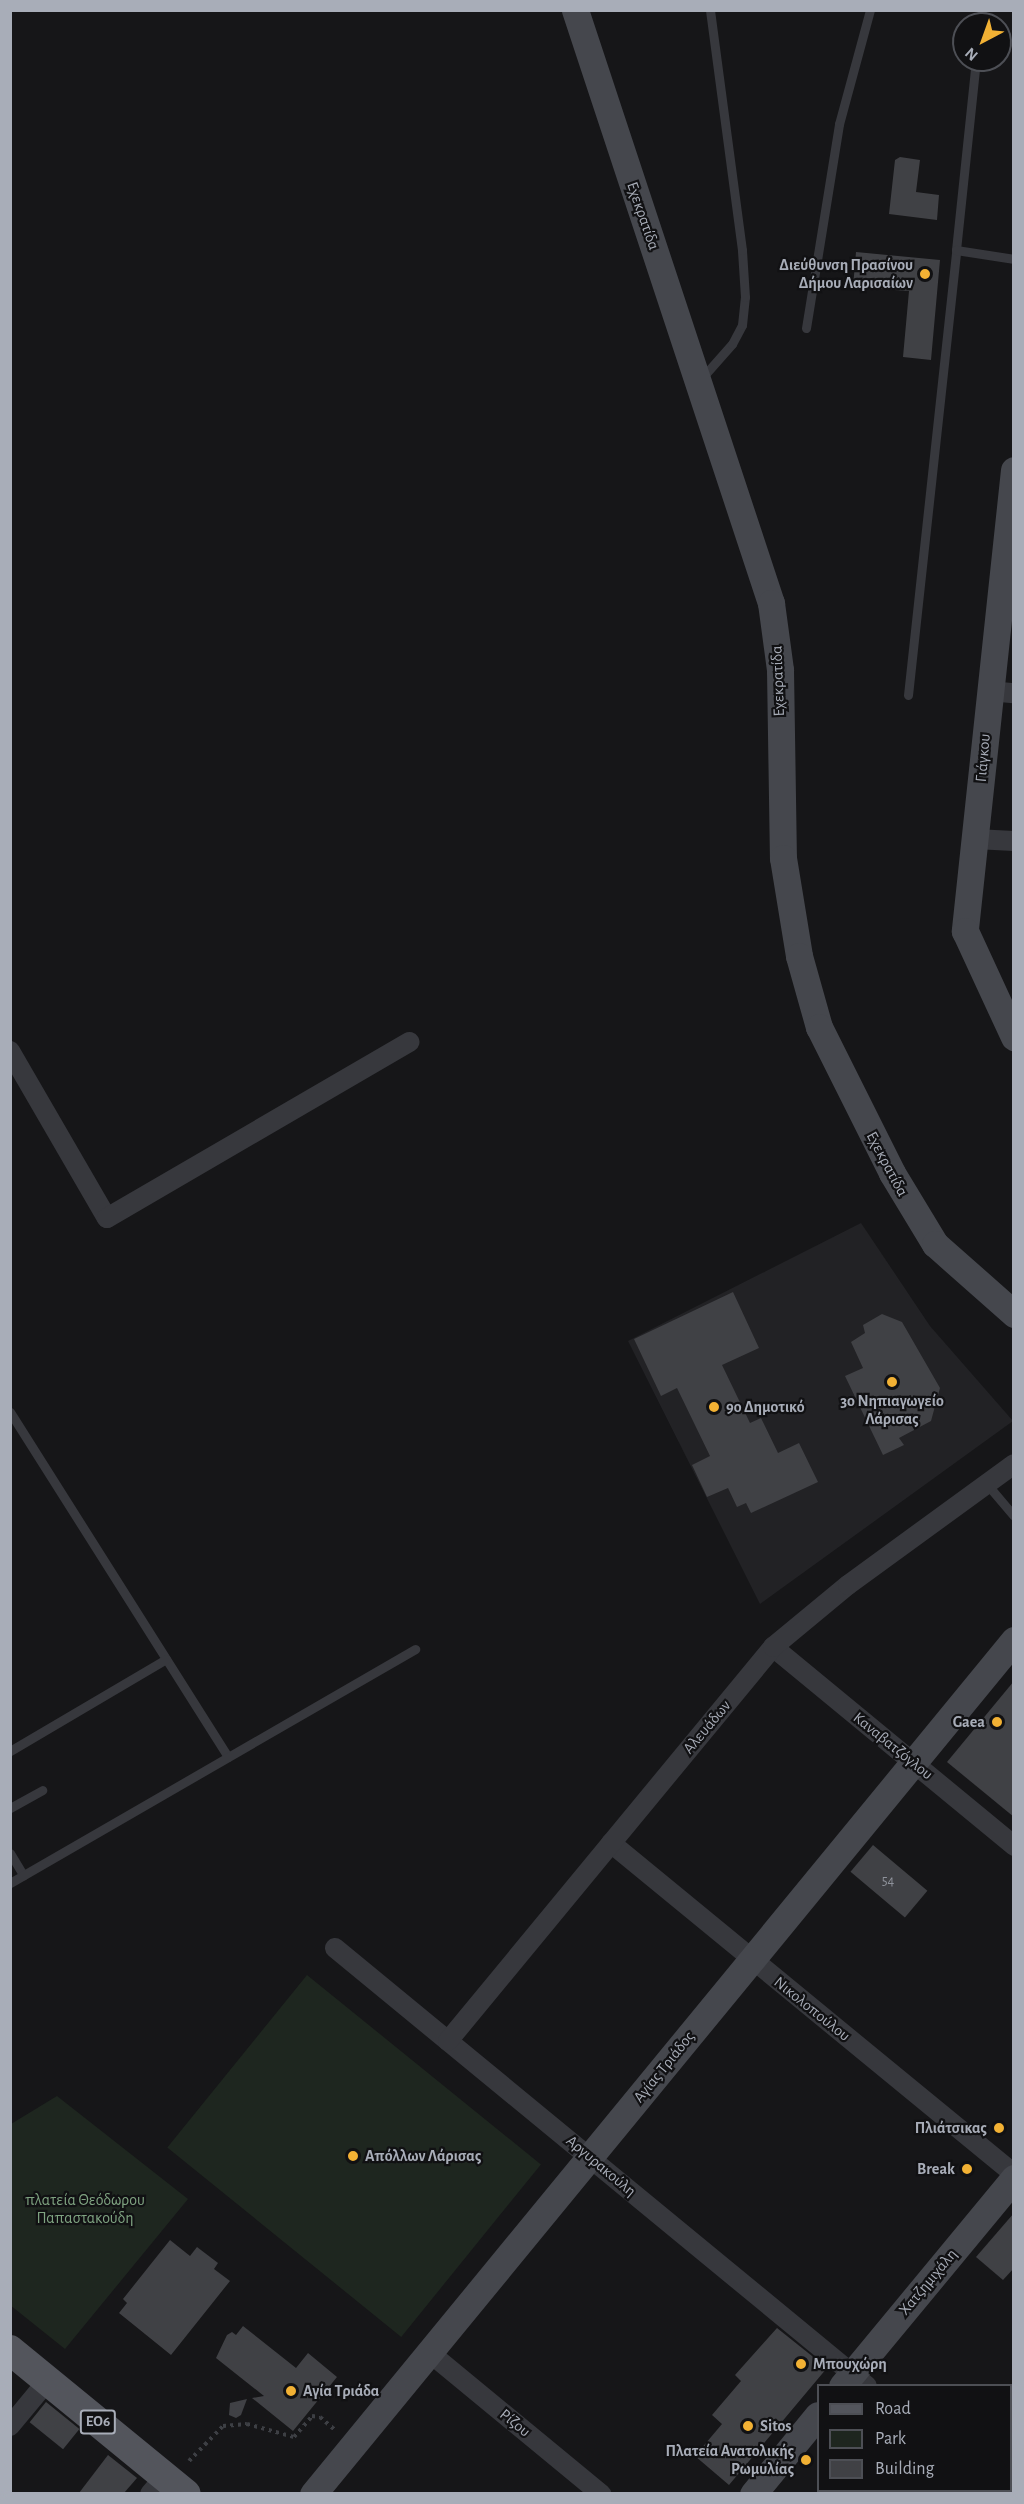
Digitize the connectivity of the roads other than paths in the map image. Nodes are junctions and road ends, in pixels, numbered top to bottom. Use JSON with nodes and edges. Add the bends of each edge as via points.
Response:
{"nodes":[{"id":1,"x":575,"y":10,"type":"edge"},
{"id":2,"x":710,"y":10,"type":"edge"},
{"id":3,"x":870,"y":10,"type":"edge"},
{"id":4,"x":975,"y":72,"type":"edge"},
{"id":5,"x":956,"y":250,"type":"junction"},
{"id":6,"x":1014,"y":259,"type":"edge"},
{"id":7,"x":806,"y":328,"type":"dead end"},
{"id":8,"x":699,"y":381,"type":"junction"},
{"id":9,"x":1014,"y":470,"type":"edge"},
{"id":10,"x":1008,"y":565,"type":"edge"},
{"id":11,"x":1001,"y":692,"type":"edge"},
{"id":12,"x":908,"y":695,"type":"dead end"},
{"id":13,"x":975,"y":839,"type":"junction"},
{"id":14,"x":1014,"y":841,"type":"edge"},
{"id":15,"x":1003,"y":994,"type":"edge"},
{"id":16,"x":1014,"y":1037,"type":"edge"},
{"id":17,"x":410,"y":1042,"type":"dead end"},
{"id":18,"x":10,"y":1051,"type":"edge"},
{"id":19,"x":1014,"y":1314,"type":"edge"},
{"id":20,"x":10,"y":1412,"type":"edge"},
{"id":21,"x":1014,"y":1464,"type":"edge"},
{"id":22,"x":986,"y":1484,"type":"junction"},
{"id":23,"x":1014,"y":1516,"type":"edge"},
{"id":24,"x":1014,"y":1640,"type":"edge"},
{"id":25,"x":773,"y":1647,"type":"junction"},
{"id":26,"x":415,"y":1649,"type":"dead end"},
{"id":27,"x":166,"y":1659,"type":"junction"},
{"id":28,"x":10,"y":1751,"type":"edge"},
{"id":29,"x":228,"y":1758,"type":"junction"},
{"id":30,"x":913,"y":1763,"type":"junction"},
{"id":31,"x":42,"y":1790,"type":"dead end"},
{"id":32,"x":10,"y":1808,"type":"edge"},
{"id":33,"x":611,"y":1843,"type":"junction"},
{"id":34,"x":1014,"y":1846,"type":"edge"},
{"id":35,"x":10,"y":1853,"type":"edge"},
{"id":36,"x":23,"y":1875,"type":"junction"},
{"id":37,"x":10,"y":1882,"type":"edge"},
{"id":38,"x":334,"y":1948,"type":"dead end"},
{"id":39,"x":752,"y":1959,"type":"junction"},
{"id":40,"x":448,"y":2041,"type":"junction"},
{"id":41,"x":590,"y":2157,"type":"junction"},
{"id":42,"x":1014,"y":2176,"type":"edge"},
{"id":43,"x":10,"y":2350,"type":"edge"},
{"id":44,"x":429,"y":2353,"type":"junction"},
{"id":45,"x":48,"y":2380,"type":"junction"},
{"id":46,"x":854,"y":2381,"type":"edge"},
{"id":47,"x":817,"y":2417,"type":"edge"},
{"id":48,"x":10,"y":2426,"type":"edge"},
{"id":49,"x":172,"y":2481,"type":"edge"},
{"id":50,"x":313,"y":2493,"type":"edge"},
{"id":51,"x":601,"y":2493,"type":"edge"},
{"id":52,"x":753,"y":2493,"type":"edge"}],
"edges":[{"from":1,"to":8,"type":"street","name":"Εχεκρατίδα"},
{"from":2,"to":8,"type":"lane","via":[[745,297],[742,325],[732,344]]},
{"from":3,"to":7,"type":"lane","via":[[839,124]]},
{"from":4,"to":5,"type":"lane"},
{"from":5,"to":6,"type":"lane"},
{"from":5,"to":12,"type":"lane"},
{"from":8,"to":19,"type":"street","name":"Εχεκρατίδα","via":[[736,489],[776,631],[783,858],[799,956],[819,1027],[866,1124],[923,1227],[959,1269]]},
{"from":9,"to":10,"type":"street","name":"Γιάγκου"},
{"from":10,"to":11,"type":"street","name":"Γιάγκου"},
{"from":11,"to":13,"type":"street","name":"Γιάγκου"},
{"from":13,"to":14,"type":"street"},
{"from":13,"to":15,"type":"street","name":"Γιάγκου","via":[[965,931]]},
{"from":15,"to":16,"type":"street","name":"Γιάγκου"},
{"from":17,"to":18,"type":"street","via":[[107,1218]]},
{"from":20,"to":27,"type":"lane"},
{"from":21,"to":22,"type":"street","name":"Αλευάδων"},
{"from":22,"to":23,"type":"lane"},
{"from":22,"to":25,"type":"street","name":"Αλευάδων","via":[[848,1585]]},
{"from":24,"to":30,"type":"street","name":"Αγίας Τριάδος"},
{"from":25,"to":30,"type":"street","name":"Καναβατζόγλου"},
{"from":25,"to":33,"type":"street","name":"Αλευάδων"},
{"from":26,"to":29,"type":"lane"},
{"from":27,"to":28,"type":"lane"},
{"from":27,"to":29,"type":"lane"},
{"from":29,"to":36,"type":"lane"},
{"from":30,"to":34,"type":"street","name":"Καναβατζόγλου"},
{"from":30,"to":39,"type":"street","name":"Αγίας Τριάδος"},
{"from":31,"to":32,"type":"lane"},
{"from":33,"to":39,"type":"street","name":"Νικολοπούλου"},
{"from":33,"to":40,"type":"street","name":"Αλευάδων"},
{"from":35,"to":36,"type":"lane"},
{"from":36,"to":37,"type":"lane"},
{"from":38,"to":40,"type":"street","name":"Αργυρακούλη"},
{"from":39,"to":41,"type":"street","name":"Αγίας Τριάδος"},
{"from":39,"to":42,"type":"street","name":"Νικολοπούλου"},
{"from":40,"to":41,"type":"street","name":"Αργυρακούλη"},
{"from":41,"to":44,"type":"street","name":"Αγίας Τριάδος"},
{"from":41,"to":46,"type":"street","name":"Αργυρακούλη"},
{"from":42,"to":46,"type":"street","name":"Χατζημιχάλη"},
{"from":43,"to":45,"type":"main road","number":"ΕΟ6"},
{"from":44,"to":50,"type":"street","name":"Αγίας Τριάδος"},
{"from":44,"to":51,"type":"street","name":"Ρίζου"},
{"from":45,"to":48,"type":"street"},
{"from":45,"to":49,"type":"main road","number":"ΕΟ6"},
{"from":47,"to":52,"type":"street"}]}
